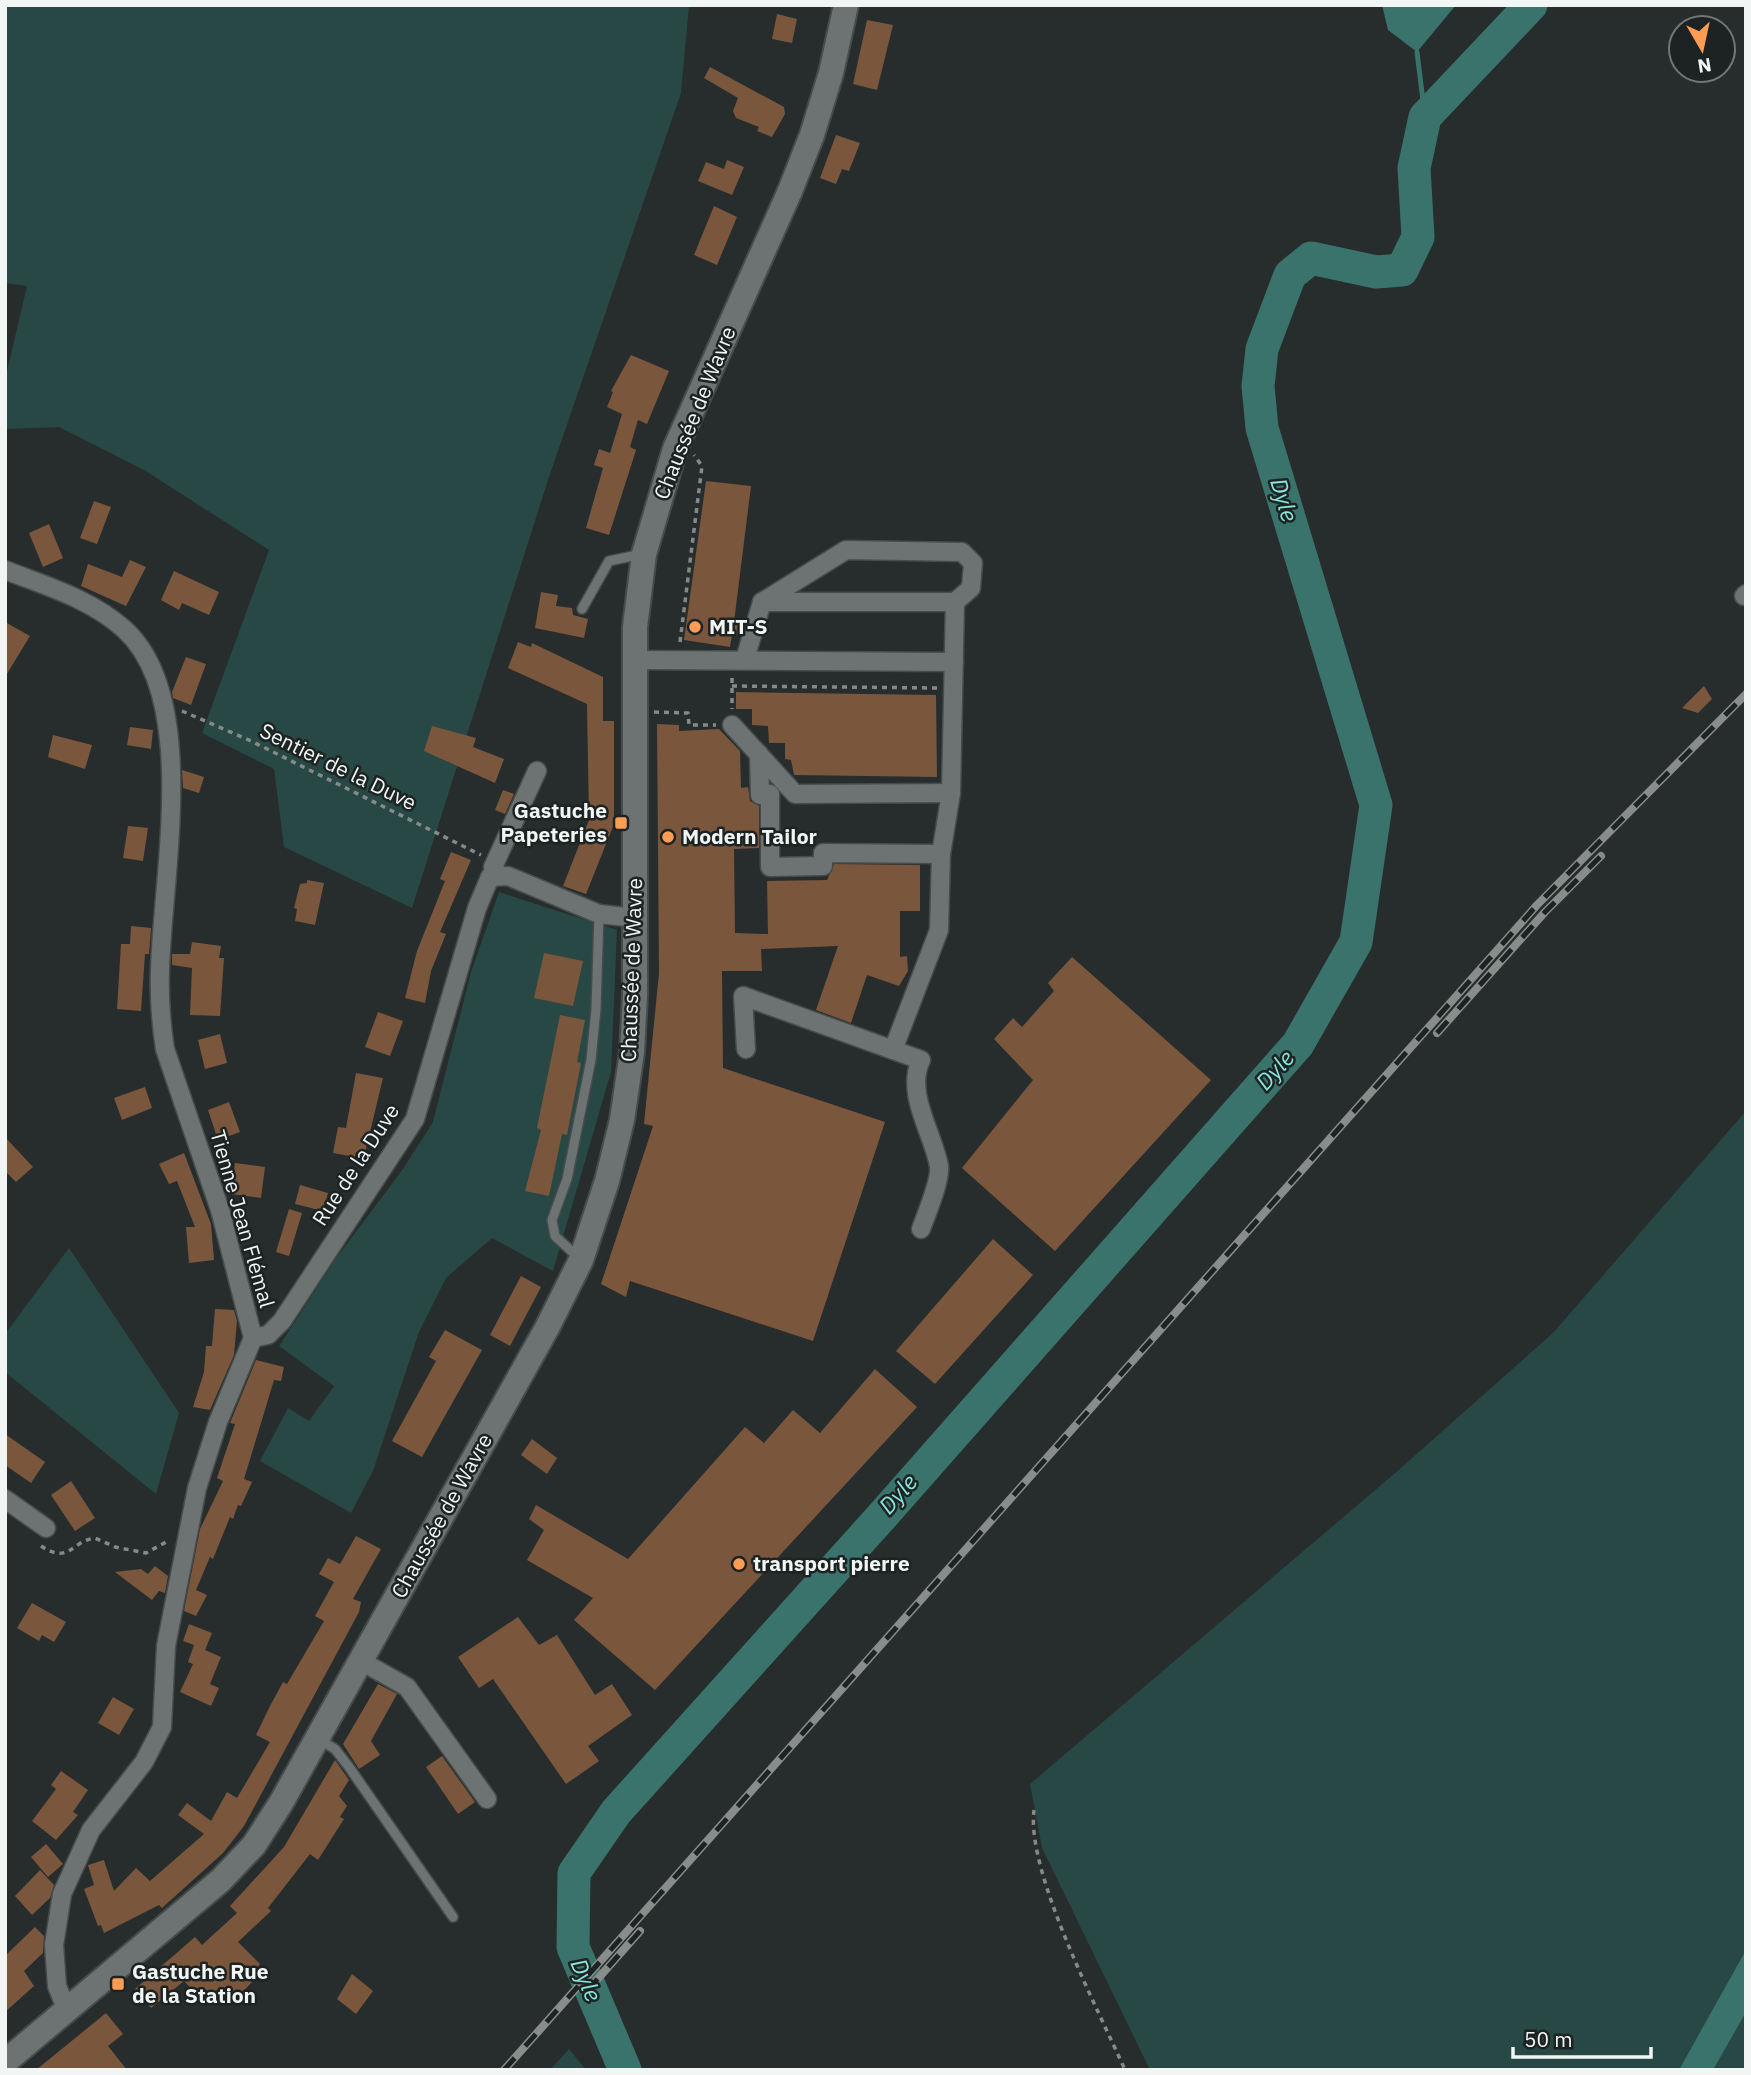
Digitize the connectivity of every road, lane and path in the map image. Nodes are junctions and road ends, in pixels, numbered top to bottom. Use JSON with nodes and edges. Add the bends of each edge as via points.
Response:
{"nodes":[{"id":1,"x":846,"y":5,"type":"edge"},
{"id":2,"x":681,"y":437,"type":"junction"},
{"id":3,"x":644,"y":554,"type":"junction"},
{"id":4,"x":5,"y":570,"type":"edge"},
{"id":5,"x":762,"y":601,"type":"junction"},
{"id":6,"x":955,"y":602,"type":"junction"},
{"id":7,"x":582,"y":609,"type":"dead end"},
{"id":8,"x":677,"y":658,"type":"junction"},
{"id":9,"x":739,"y":658,"type":"junction"},
{"id":10,"x":635,"y":660,"type":"junction"},
{"id":11,"x":954,"y":662,"type":"junction"},
{"id":12,"x":732,"y":685,"type":"junction"},
{"id":13,"x":953,"y":689,"type":"junction"},
{"id":14,"x":164,"y":704,"type":"junction"},
{"id":15,"x":634,"y":712,"type":"junction"},
{"id":16,"x":732,"y":724,"type":"junction"},
{"id":17,"x":759,"y":754,"type":"junction"},
{"id":18,"x":537,"y":771,"type":"dead end"},
{"id":19,"x":951,"y":793,"type":"junction"},
{"id":20,"x":941,"y":854,"type":"junction"},
{"id":21,"x":496,"y":871,"type":"junction"},
{"id":22,"x":599,"y":914,"type":"junction"},
{"id":23,"x":635,"y":918,"type":"junction"},
{"id":24,"x":746,"y":1049,"type":"dead end"},
{"id":25,"x":893,"y":1050,"type":"junction"},
{"id":26,"x":921,"y":1229,"type":"dead end"},
{"id":27,"x":581,"y":1260,"type":"junction"},
{"id":28,"x":253,"y":1338,"type":"junction"},
{"id":29,"x":5,"y":1499,"type":"edge"},
{"id":30,"x":46,"y":1528,"type":"joint"},
{"id":31,"x":188,"y":1531,"type":"junction"},
{"id":32,"x":361,"y":1661,"type":"junction"},
{"id":33,"x":318,"y":1739,"type":"junction"},
{"id":34,"x":487,"y":1799,"type":"dead end"},
{"id":35,"x":1034,"y":1810,"type":"dead end"},
{"id":36,"x":453,"y":1917,"type":"dead end"},
{"id":37,"x":67,"y":2011,"type":"junction"},
{"id":38,"x":5,"y":2062,"type":"edge"},
{"id":39,"x":1125,"y":2070,"type":"edge"}],
"edges":[{"from":1,"to":2,"type":"main road","name":"Chaussée de Wavre","via":[[831,73],[803,157]]},
{"from":2,"to":3,"type":"main road","name":"Chaussée de Wavre"},
{"from":2,"to":8,"type":"path","via":[[702,466]]},
{"from":3,"to":7,"type":"lane","via":[[609,561]]},
{"from":3,"to":10,"type":"main road","name":"Chaussée de Wavre"},
{"from":4,"to":14,"type":"street","name":"Tienne Jean Flémal","via":[[88,604],[125,630],[149,660]]},
{"from":5,"to":6,"type":"street"},
{"from":5,"to":6,"type":"street","via":[[846,550],[962,552],[972,563],[971,588]]},
{"from":5,"to":9,"type":"street"},
{"from":6,"to":11,"type":"street"},
{"from":8,"to":9,"type":"street"},
{"from":8,"to":10,"type":"street"},
{"from":9,"to":11,"type":"street"},
{"from":9,"to":12,"type":"path"},
{"from":10,"to":15,"type":"main road","name":"Chaussée de Wavre"},
{"from":11,"to":13,"type":"street"},
{"from":12,"to":13,"type":"path"},
{"from":12,"to":16,"type":"path"},
{"from":13,"to":19,"type":"street"},
{"from":14,"to":21,"type":"path","name":"Sentier de la Duve","via":[[251,741],[484,856]]},
{"from":14,"to":28,"type":"street","name":"Tienne Jean Flémal","via":[[170,790],[159,970],[161,1024],[220,1210]]},
{"from":15,"to":16,"type":"path","via":[[688,713],[689,724]]},
{"from":15,"to":23,"type":"main road","name":"Chaussée de Wavre"},
{"from":16,"to":17,"type":"street"},
{"from":17,"to":19,"type":"street","via":[[795,794]]},
{"from":17,"to":20,"type":"street","via":[[761,795],[770,794],[770,867],[822,866],[823,853]]},
{"from":18,"to":21,"type":"street","name":"Rue de la Duve"},
{"from":19,"to":20,"type":"street"},
{"from":20,"to":25,"type":"street","via":[[939,930]]},
{"from":21,"to":22,"type":"street"},
{"from":21,"to":28,"type":"street","name":"Rue de la Duve","via":[[477,908],[415,1119],[282,1321],[268,1335]]},
{"from":22,"to":23,"type":"street"},
{"from":22,"to":27,"type":"lane","via":[[591,1060],[567,1179],[552,1220],[555,1236]]},
{"from":23,"to":27,"type":"main road","name":"Chaussée de Wavre","via":[[632,1052],[622,1120]]},
{"from":24,"to":25,"type":"street","via":[[743,996]]},
{"from":25,"to":26,"type":"street","via":[[921,1060],[918,1092],[939,1169]]},
{"from":27,"to":32,"type":"main road","name":"Chaussée de Wavre"},
{"from":28,"to":31,"type":"street","name":"Tienne Jean Flémal","via":[[218,1422]]},
{"from":29,"to":30,"type":"street"},
{"from":30,"to":31,"type":"path","via":[[39,1544],[56,1554],[69,1552],[91,1538],[146,1553]]},
{"from":31,"to":37,"type":"street","name":"Tienne Jean Flémal","via":[[166,1646],[162,1727],[144,1762],[91,1830],[62,1894],[54,1945],[57,1986]]},
{"from":32,"to":33,"type":"main road","name":"Chaussée de Wavre"},
{"from":32,"to":34,"type":"street","via":[[407,1687]]},
{"from":33,"to":36,"type":"lane","via":[[335,1749],[349,1767]]},
{"from":33,"to":37,"type":"main road","name":"Chaussée de Wavre","via":[[254,1845],[179,1918]]},
{"from":35,"to":39,"type":"path","via":[[1034,1842],[1041,1868]]},
{"from":37,"to":38,"type":"main road","name":"Chaussée de Wavre"}]}
